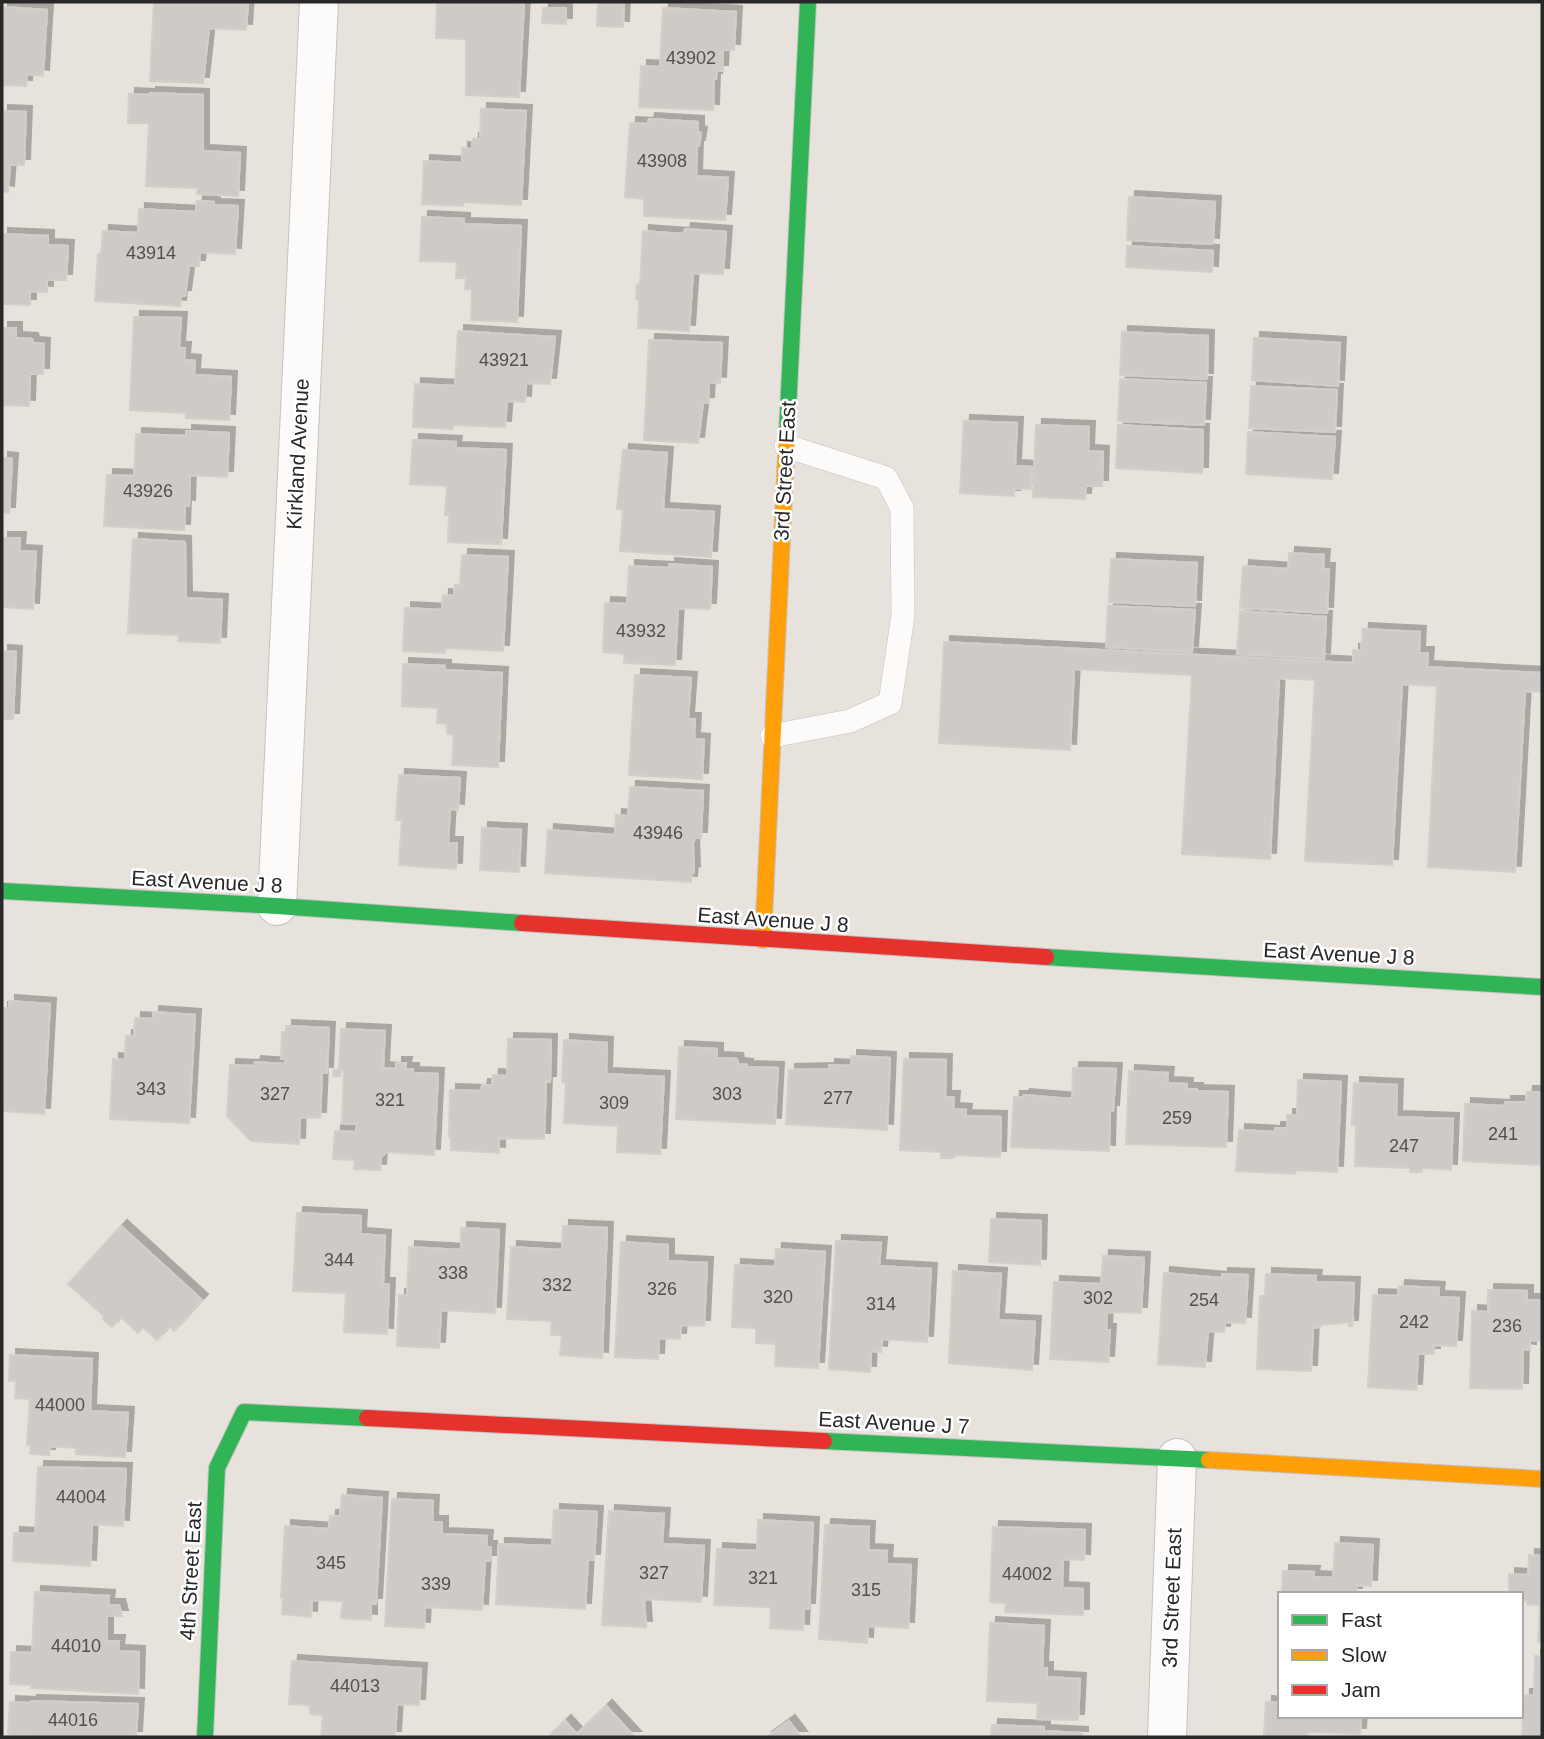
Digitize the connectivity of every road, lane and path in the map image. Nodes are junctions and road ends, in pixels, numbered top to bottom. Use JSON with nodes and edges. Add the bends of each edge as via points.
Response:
{"nodes":[{"id":1,"x":319,"y":2,"type":"edge"},
{"id":2,"x":808,"y":2,"type":"edge"},
{"id":3,"x":786,"y":446,"type":"junction"},
{"id":4,"x":772,"y":736,"type":"junction"},
{"id":5,"x":2,"y":891,"type":"edge"},
{"id":6,"x":277,"y":906,"type":"junction"},
{"id":7,"x":763,"y":940,"type":"junction"},
{"id":8,"x":1542,"y":987,"type":"edge"},
{"id":9,"x":244,"y":1412,"type":"joint"},
{"id":10,"x":1177,"y":1458,"type":"junction"},
{"id":11,"x":1542,"y":1479,"type":"edge"},
{"id":12,"x":205,"y":1737,"type":"edge"},
{"id":13,"x":1167,"y":1737,"type":"edge"}],
"edges":[{"from":1,"to":6,"type":"street","name":"Kirkland Avenue"},
{"from":2,"to":3,"type":"street","name":"3rd Street East"},
{"from":3,"to":4,"type":"street","name":"3rd Street East"},
{"from":3,"to":4,"type":"lane","via":[[886,478],[902,508],[903,615],[890,703],[850,721]]},
{"from":4,"to":7,"type":"street","name":"3rd Street East"},
{"from":5,"to":6,"type":"street","name":"East Avenue J 8"},
{"from":6,"to":7,"type":"street","name":"East Avenue J 8"},
{"from":7,"to":8,"type":"street","name":"East Avenue J 8"},
{"from":9,"to":10,"type":"street","name":"East Avenue J 7"},
{"from":9,"to":12,"type":"street","name":"4th Street East","via":[[217,1468]]},
{"from":10,"to":11,"type":"street","name":"East Avenue J 7"},
{"from":10,"to":13,"type":"street","name":"3rd Street East"}]}
